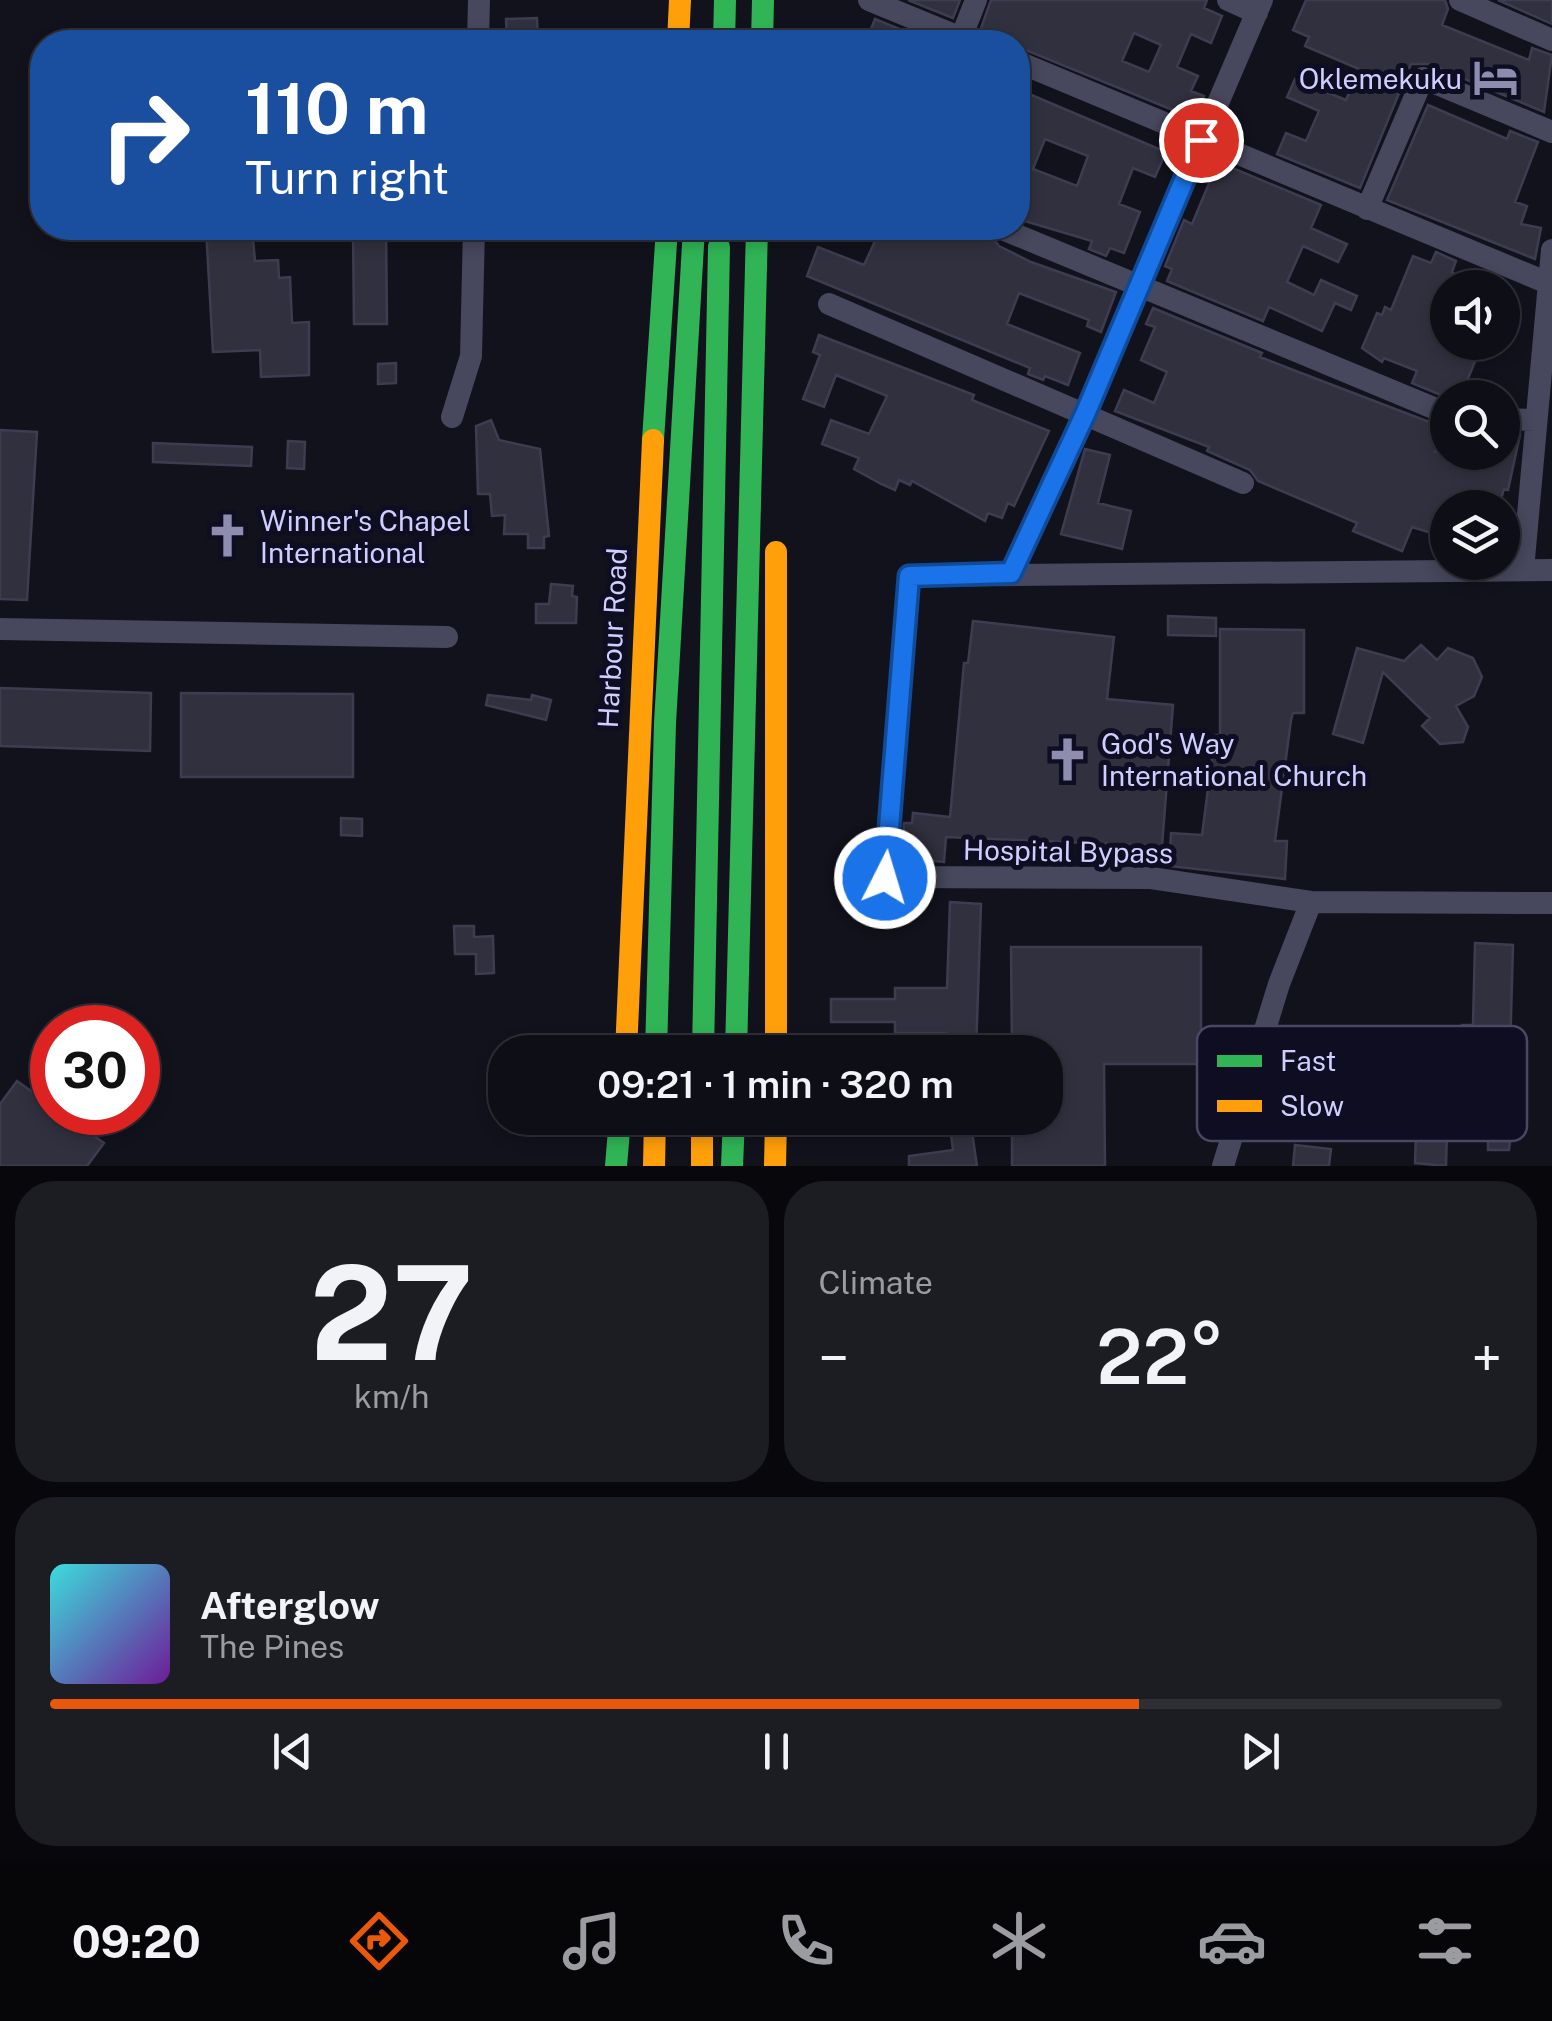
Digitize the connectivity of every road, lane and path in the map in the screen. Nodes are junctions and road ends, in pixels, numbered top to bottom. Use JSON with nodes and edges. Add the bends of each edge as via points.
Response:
{"nodes":[{"id":1,"x":479,"y":0,"type":"edge"},
{"id":2,"x":680,"y":0,"type":"edge"},
{"id":3,"x":725,"y":0,"type":"edge"},
{"id":4,"x":763,"y":0,"type":"edge"},
{"id":5,"x":870,"y":0,"type":"edge"},
{"id":6,"x":976,"y":0,"type":"edge"},
{"id":7,"x":1228,"y":0,"type":"edge"},
{"id":8,"x":1460,"y":0,"type":"edge"},
{"id":9,"x":1259,"y":6,"type":"edge"},
{"id":10,"x":478,"y":30,"type":"edge"},
{"id":11,"x":679,"y":30,"type":"edge"},
{"id":12,"x":724,"y":30,"type":"edge"},
{"id":13,"x":762,"y":30,"type":"edge"},
{"id":14,"x":942,"y":30,"type":"edge"},
{"id":15,"x":968,"y":30,"type":"edge"},
{"id":16,"x":1552,"y":40,"type":"edge"},
{"id":17,"x":1030,"y":67,"type":"edge"},
{"id":18,"x":1552,"y":132,"type":"edge"},
{"id":19,"x":1201,"y":140,"type":"junction"},
{"id":20,"x":1368,"y":209,"type":"junction"},
{"id":21,"x":474,"y":240,"type":"edge"},
{"id":22,"x":666,"y":240,"type":"edge"},
{"id":23,"x":693,"y":240,"type":"edge"},
{"id":24,"x":719,"y":240,"type":"edge"},
{"id":25,"x":757,"y":240,"type":"edge"},
{"id":26,"x":1030,"y":240,"type":"edge"},
{"id":27,"x":1552,"y":250,"type":"edge"},
{"id":28,"x":1548,"y":283,"type":"junction"},
{"id":29,"x":1138,"y":284,"type":"junction"},
{"id":30,"x":755,"y":285,"type":"junction"},
{"id":31,"x":829,"y":304,"type":"dead end"},
{"id":32,"x":1430,"y":406,"type":"edge"},
{"id":33,"x":1086,"y":412,"type":"junction"},
{"id":34,"x":452,"y":417,"type":"dead end"},
{"id":35,"x":776,"y":418,"type":"dead end"},
{"id":36,"x":1520,"y":420,"type":"edge"},
{"id":37,"x":1536,"y":420,"type":"junction"},
{"id":38,"x":1242,"y":484,"type":"dead end"},
{"id":39,"x":776,"y":536,"type":"dead end"},
{"id":40,"x":1523,"y":570,"type":"junction"},
{"id":41,"x":1552,"y":570,"type":"edge"},
{"id":42,"x":1011,"y":573,"type":"junction"},
{"id":43,"x":0,"y":629,"type":"edge"},
{"id":44,"x":447,"y":637,"type":"dead end"},
{"id":45,"x":1311,"y":902,"type":"junction"},
{"id":46,"x":1552,"y":903,"type":"edge"},
{"id":47,"x":1266,"y":1026,"type":"edge"},
{"id":48,"x":626,"y":1035,"type":"edge"},
{"id":49,"x":656,"y":1035,"type":"edge"},
{"id":50,"x":702,"y":1035,"type":"edge"},
{"id":51,"x":736,"y":1035,"type":"edge"},
{"id":52,"x":776,"y":1035,"type":"edge"},
{"id":53,"x":619,"y":1135,"type":"edge"},
{"id":54,"x":655,"y":1135,"type":"edge"},
{"id":55,"x":702,"y":1135,"type":"edge"},
{"id":56,"x":733,"y":1135,"type":"edge"},
{"id":57,"x":776,"y":1135,"type":"edge"},
{"id":58,"x":1231,"y":1141,"type":"edge"},
{"id":59,"x":616,"y":1166,"type":"edge"},
{"id":60,"x":654,"y":1166,"type":"edge"},
{"id":61,"x":702,"y":1166,"type":"edge"},
{"id":62,"x":732,"y":1166,"type":"edge"},
{"id":63,"x":776,"y":1166,"type":"edge"},
{"id":64,"x":1223,"y":1166,"type":"edge"}],
"edges":[{"from":1,"to":10,"type":"street"},
{"from":2,"to":11,"type":"main road"},
{"from":3,"to":12,"type":"main road"},
{"from":4,"to":13,"type":"main road"},
{"from":5,"to":14,"type":"street"},
{"from":6,"to":15,"type":"street"},
{"from":7,"to":9,"type":"street"},
{"from":8,"to":16,"type":"street"},
{"from":9,"to":19,"type":"street"},
{"from":17,"to":19,"type":"street"},
{"from":18,"to":20,"type":"street","via":[[1423,78]]},
{"from":19,"to":20,"type":"street"},
{"from":19,"to":29,"type":"street"},
{"from":20,"to":28,"type":"street"},
{"from":21,"to":34,"type":"street","via":[[471,356]]},
{"from":22,"to":48,"type":"main road","name":"Harbour Road"},
{"from":23,"to":49,"type":"main road","via":[[666,705]]},
{"from":24,"to":50,"type":"main road"},
{"from":25,"to":30,"type":"main road"},
{"from":26,"to":29,"type":"street"},
{"from":27,"to":28,"type":"street"},
{"from":28,"to":37,"type":"street"},
{"from":29,"to":32,"type":"street"},
{"from":29,"to":33,"type":"street"},
{"from":30,"to":35,"type":"main road"},
{"from":30,"to":51,"type":"main road"},
{"from":31,"to":33,"type":"street"},
{"from":33,"to":38,"type":"street"},
{"from":33,"to":42,"type":"street"},
{"from":36,"to":37,"type":"street"},
{"from":37,"to":40,"type":"street"},
{"from":39,"to":52,"type":"main road"},
{"from":40,"to":41,"type":"street"},
{"from":40,"to":42,"type":"street"},
{"from":42,"to":45,"type":"street","name":"Hospital Bypass","via":[[909,576],[885,878],[1151,878]]},
{"from":43,"to":44,"type":"street"},
{"from":45,"to":46,"type":"street"},
{"from":45,"to":47,"type":"street"},
{"from":53,"to":59,"type":"main road"},
{"from":54,"to":60,"type":"main road"},
{"from":55,"to":61,"type":"main road"},
{"from":56,"to":62,"type":"main road"},
{"from":57,"to":63,"type":"main road"},
{"from":58,"to":64,"type":"street"}]}
